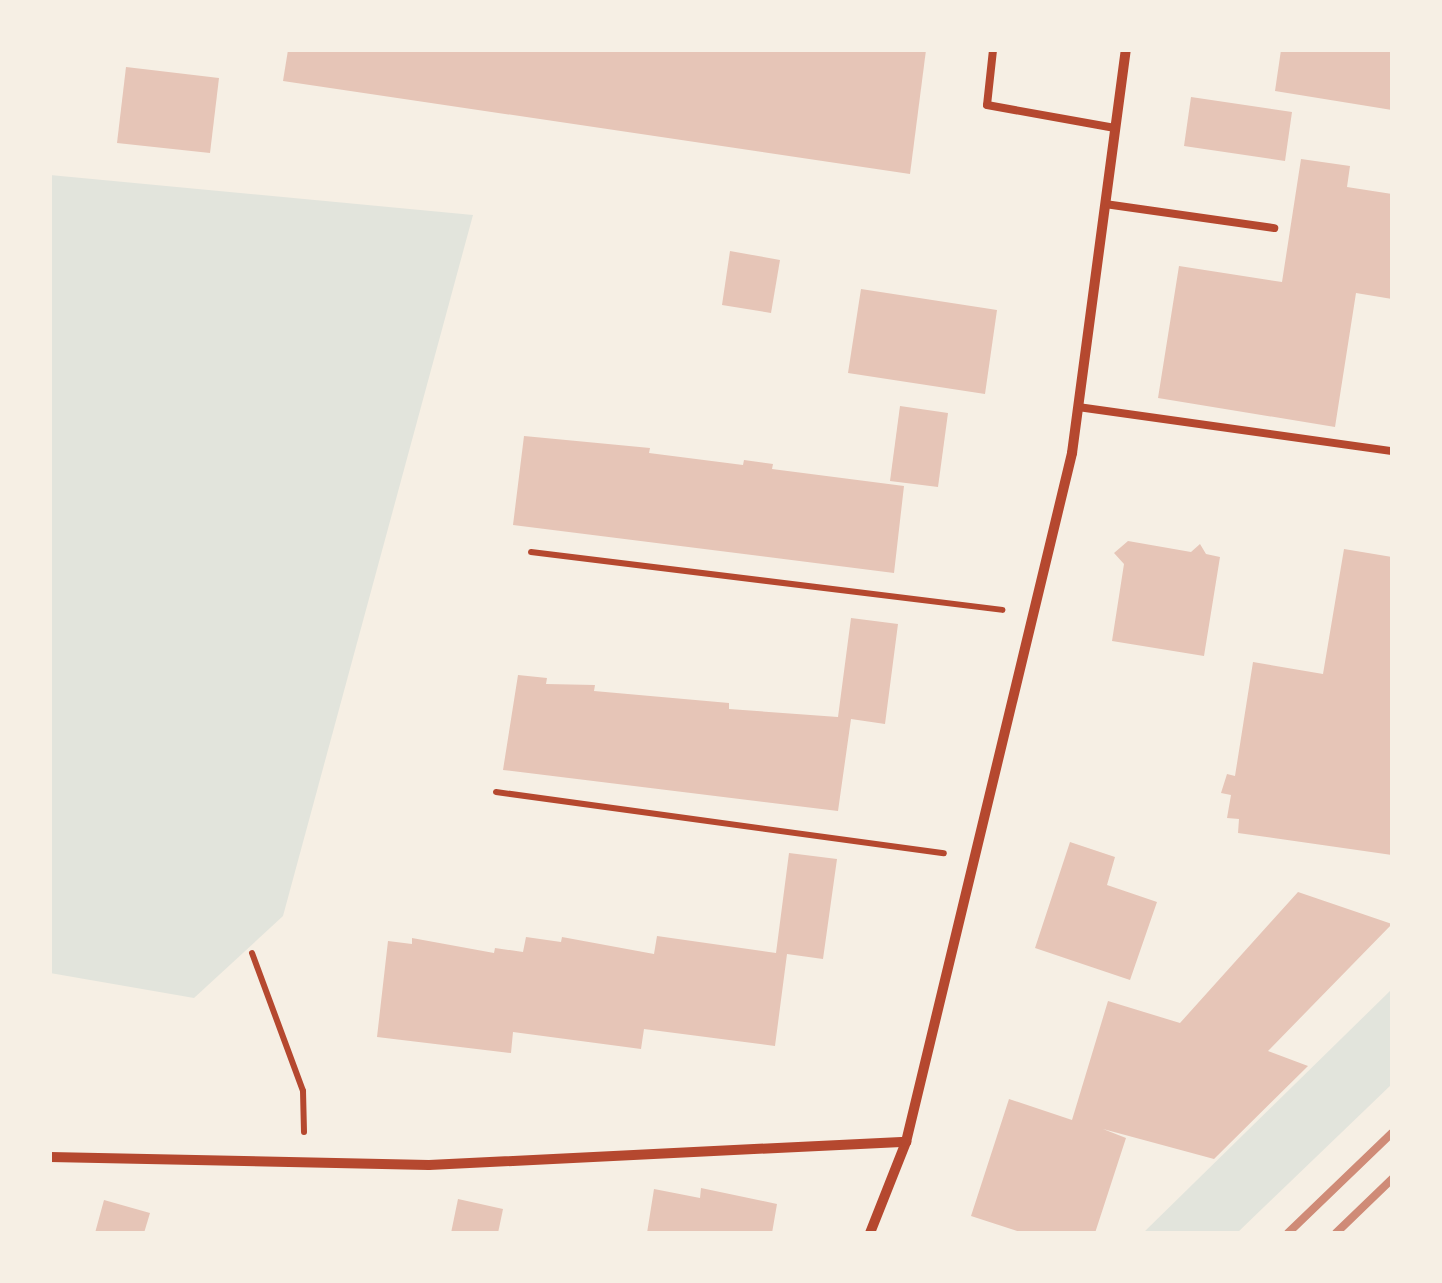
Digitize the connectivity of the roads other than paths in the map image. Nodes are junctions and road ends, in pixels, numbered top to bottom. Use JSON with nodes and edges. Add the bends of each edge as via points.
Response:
{"nodes":[{"id":1,"x":993,"y":50,"type":"edge"},
{"id":2,"x":1126,"y":50,"type":"edge"},
{"id":3,"x":1115,"y":128,"type":"junction"},
{"id":4,"x":1105,"y":204,"type":"junction"},
{"id":5,"x":1274,"y":228,"type":"dead end"},
{"id":6,"x":1078,"y":407,"type":"junction"},
{"id":7,"x":1392,"y":451,"type":"edge"},
{"id":8,"x":906,"y":1142,"type":"junction"},
{"id":9,"x":50,"y":1157,"type":"edge"},
{"id":10,"x":870,"y":1233,"type":"edge"}],
"edges":[{"from":1,"to":3,"type":"lane","via":[[987,105]]},
{"from":2,"to":3,"type":"street"},
{"from":3,"to":4,"type":"street"},
{"from":4,"to":5,"type":"lane"},
{"from":4,"to":6,"type":"street"},
{"from":6,"to":7,"type":"lane"},
{"from":6,"to":8,"type":"street"},
{"from":8,"to":9,"type":"street","via":[[430,1165]]},
{"from":8,"to":10,"type":"street"}]}
